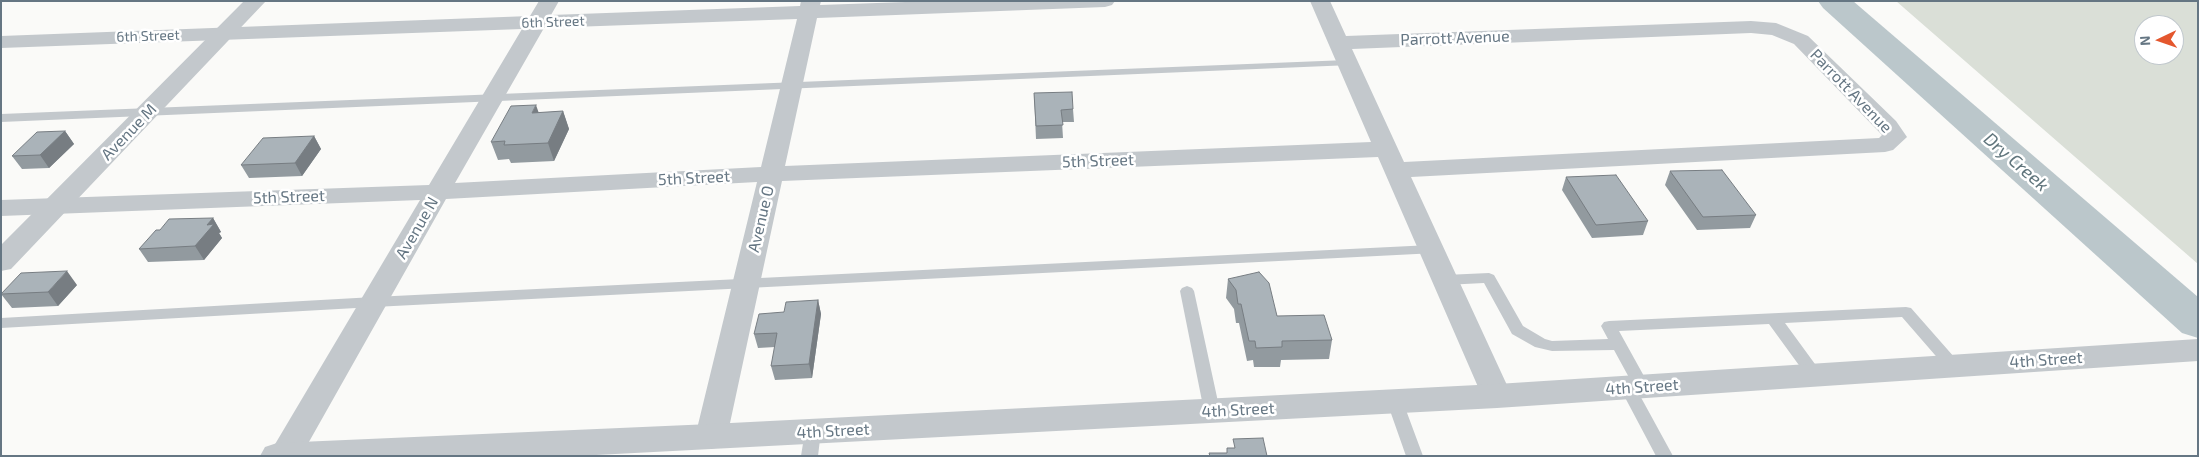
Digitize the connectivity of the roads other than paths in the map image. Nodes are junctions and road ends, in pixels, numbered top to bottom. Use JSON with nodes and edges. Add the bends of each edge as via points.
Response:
{"nodes":[{"id":1,"x":256,"y":1,"type":"edge"},
{"id":2,"x":1105,"y":1,"type":"edge"},
{"id":3,"x":1320,"y":1,"type":"edge"},
{"id":4,"x":810,"y":7,"type":"edge"},
{"id":5,"x":543,"y":12,"type":"edge"},
{"id":6,"x":224,"y":34,"type":"junction"},
{"id":7,"x":1,"y":42,"type":"edge"},
{"id":8,"x":1343,"y":53,"type":"junction"},
{"id":9,"x":792,"y":86,"type":"junction"},
{"id":10,"x":493,"y":97,"type":"junction"},
{"id":11,"x":147,"y":112,"type":"junction"},
{"id":12,"x":1,"y":118,"type":"edge"},
{"id":13,"x":1391,"y":160,"type":"junction"},
{"id":14,"x":771,"y":174,"type":"junction"},
{"id":15,"x":438,"y":192,"type":"junction"},
{"id":16,"x":56,"y":205,"type":"junction"},
{"id":17,"x":1,"y":208,"type":"edge"},
{"id":18,"x":1431,"y":250,"type":"junction"},
{"id":19,"x":1,"y":262,"type":"edge"},
{"id":20,"x":1445,"y":280,"type":"junction"},
{"id":21,"x":746,"y":285,"type":"junction"},
{"id":22,"x":1187,"y":290,"type":"dead end"},
{"id":23,"x":374,"y":302,"type":"junction"},
{"id":24,"x":1773,"y":318,"type":"junction"},
{"id":25,"x":1,"y":323,"type":"edge"},
{"id":26,"x":1619,"y":344,"type":"junction"},
{"id":27,"x":2198,"y":350,"type":"edge"},
{"id":28,"x":1954,"y":366,"type":"junction"},
{"id":29,"x":1814,"y":375,"type":"junction"},
{"id":30,"x":1635,"y":387,"type":"junction"},
{"id":31,"x":1497,"y":396,"type":"junction"},
{"id":32,"x":1395,"y":402,"type":"junction"},
{"id":33,"x":1212,"y":411,"type":"junction"},
{"id":34,"x":711,"y":437,"type":"junction"},
{"id":35,"x":811,"y":444,"type":"edge"},
{"id":36,"x":277,"y":456,"type":"edge"},
{"id":37,"x":284,"y":456,"type":"edge"},
{"id":38,"x":1415,"y":456,"type":"edge"},
{"id":39,"x":1665,"y":456,"type":"edge"}],
"edges":[{"from":1,"to":6,"type":"street","name":"Avenue M"},
{"from":2,"to":4,"type":"street","name":"6th Street"},
{"from":3,"to":8,"type":"street"},
{"from":4,"to":5,"type":"street","name":"6th Street"},
{"from":4,"to":9,"type":"street","name":"Avenue O"},
{"from":5,"to":6,"type":"street","name":"6th Street"},
{"from":5,"to":10,"type":"street","name":"Avenue N"},
{"from":6,"to":7,"type":"street","name":"6th Street"},
{"from":6,"to":11,"type":"street","name":"Avenue M"},
{"from":8,"to":9,"type":"lane"},
{"from":8,"to":13,"type":"street"},
{"from":8,"to":13,"type":"street","name":"Parrott Avenue","via":[[1751,27],[1776,30],[1801,40],[1888,126],[1895,137],[1885,145]]},
{"from":9,"to":10,"type":"lane"},
{"from":9,"to":14,"type":"street","name":"Avenue O"},
{"from":10,"to":11,"type":"lane"},
{"from":10,"to":15,"type":"street","name":"Avenue N"},
{"from":11,"to":12,"type":"lane"},
{"from":11,"to":16,"type":"street","name":"Avenue M"},
{"from":13,"to":14,"type":"street","name":"5th Street"},
{"from":13,"to":18,"type":"street"},
{"from":14,"to":15,"type":"street","name":"5th Street"},
{"from":14,"to":21,"type":"street","name":"Avenue O"},
{"from":15,"to":16,"type":"street","name":"5th Street"},
{"from":15,"to":23,"type":"street","name":"Avenue N"},
{"from":16,"to":17,"type":"street","name":"5th Street"},
{"from":16,"to":19,"type":"street","name":"Avenue M"},
{"from":18,"to":20,"type":"street"},
{"from":18,"to":21,"type":"lane"},
{"from":20,"to":26,"type":"lane","via":[[1489,278],[1517,330],[1540,343],[1552,346]]},
{"from":20,"to":31,"type":"street"},
{"from":21,"to":23,"type":"lane"},
{"from":21,"to":34,"type":"street","name":"Avenue O"},
{"from":22,"to":33,"type":"lane"},
{"from":23,"to":25,"type":"lane"},
{"from":23,"to":37,"type":"street","name":"Avenue N"},
{"from":24,"to":26,"type":"lane","via":[[1609,326]]},
{"from":24,"to":28,"type":"lane","via":[[1906,312]]},
{"from":24,"to":29,"type":"lane"},
{"from":26,"to":30,"type":"lane"},
{"from":27,"to":28,"type":"street","name":"4th Street"},
{"from":28,"to":29,"type":"street","name":"4th Street"},
{"from":29,"to":30,"type":"street","name":"4th Street"},
{"from":30,"to":31,"type":"street","name":"4th Street"},
{"from":30,"to":39,"type":"lane"},
{"from":31,"to":32,"type":"street","name":"4th Street"},
{"from":32,"to":33,"type":"street","name":"4th Street"},
{"from":32,"to":38,"type":"lane"},
{"from":33,"to":35,"type":"street","name":"4th Street"},
{"from":34,"to":35,"type":"street","name":"4th Street"},
{"from":34,"to":37,"type":"street","name":"4th Street"},
{"from":36,"to":37,"type":"street","name":"4th Street"}]}
